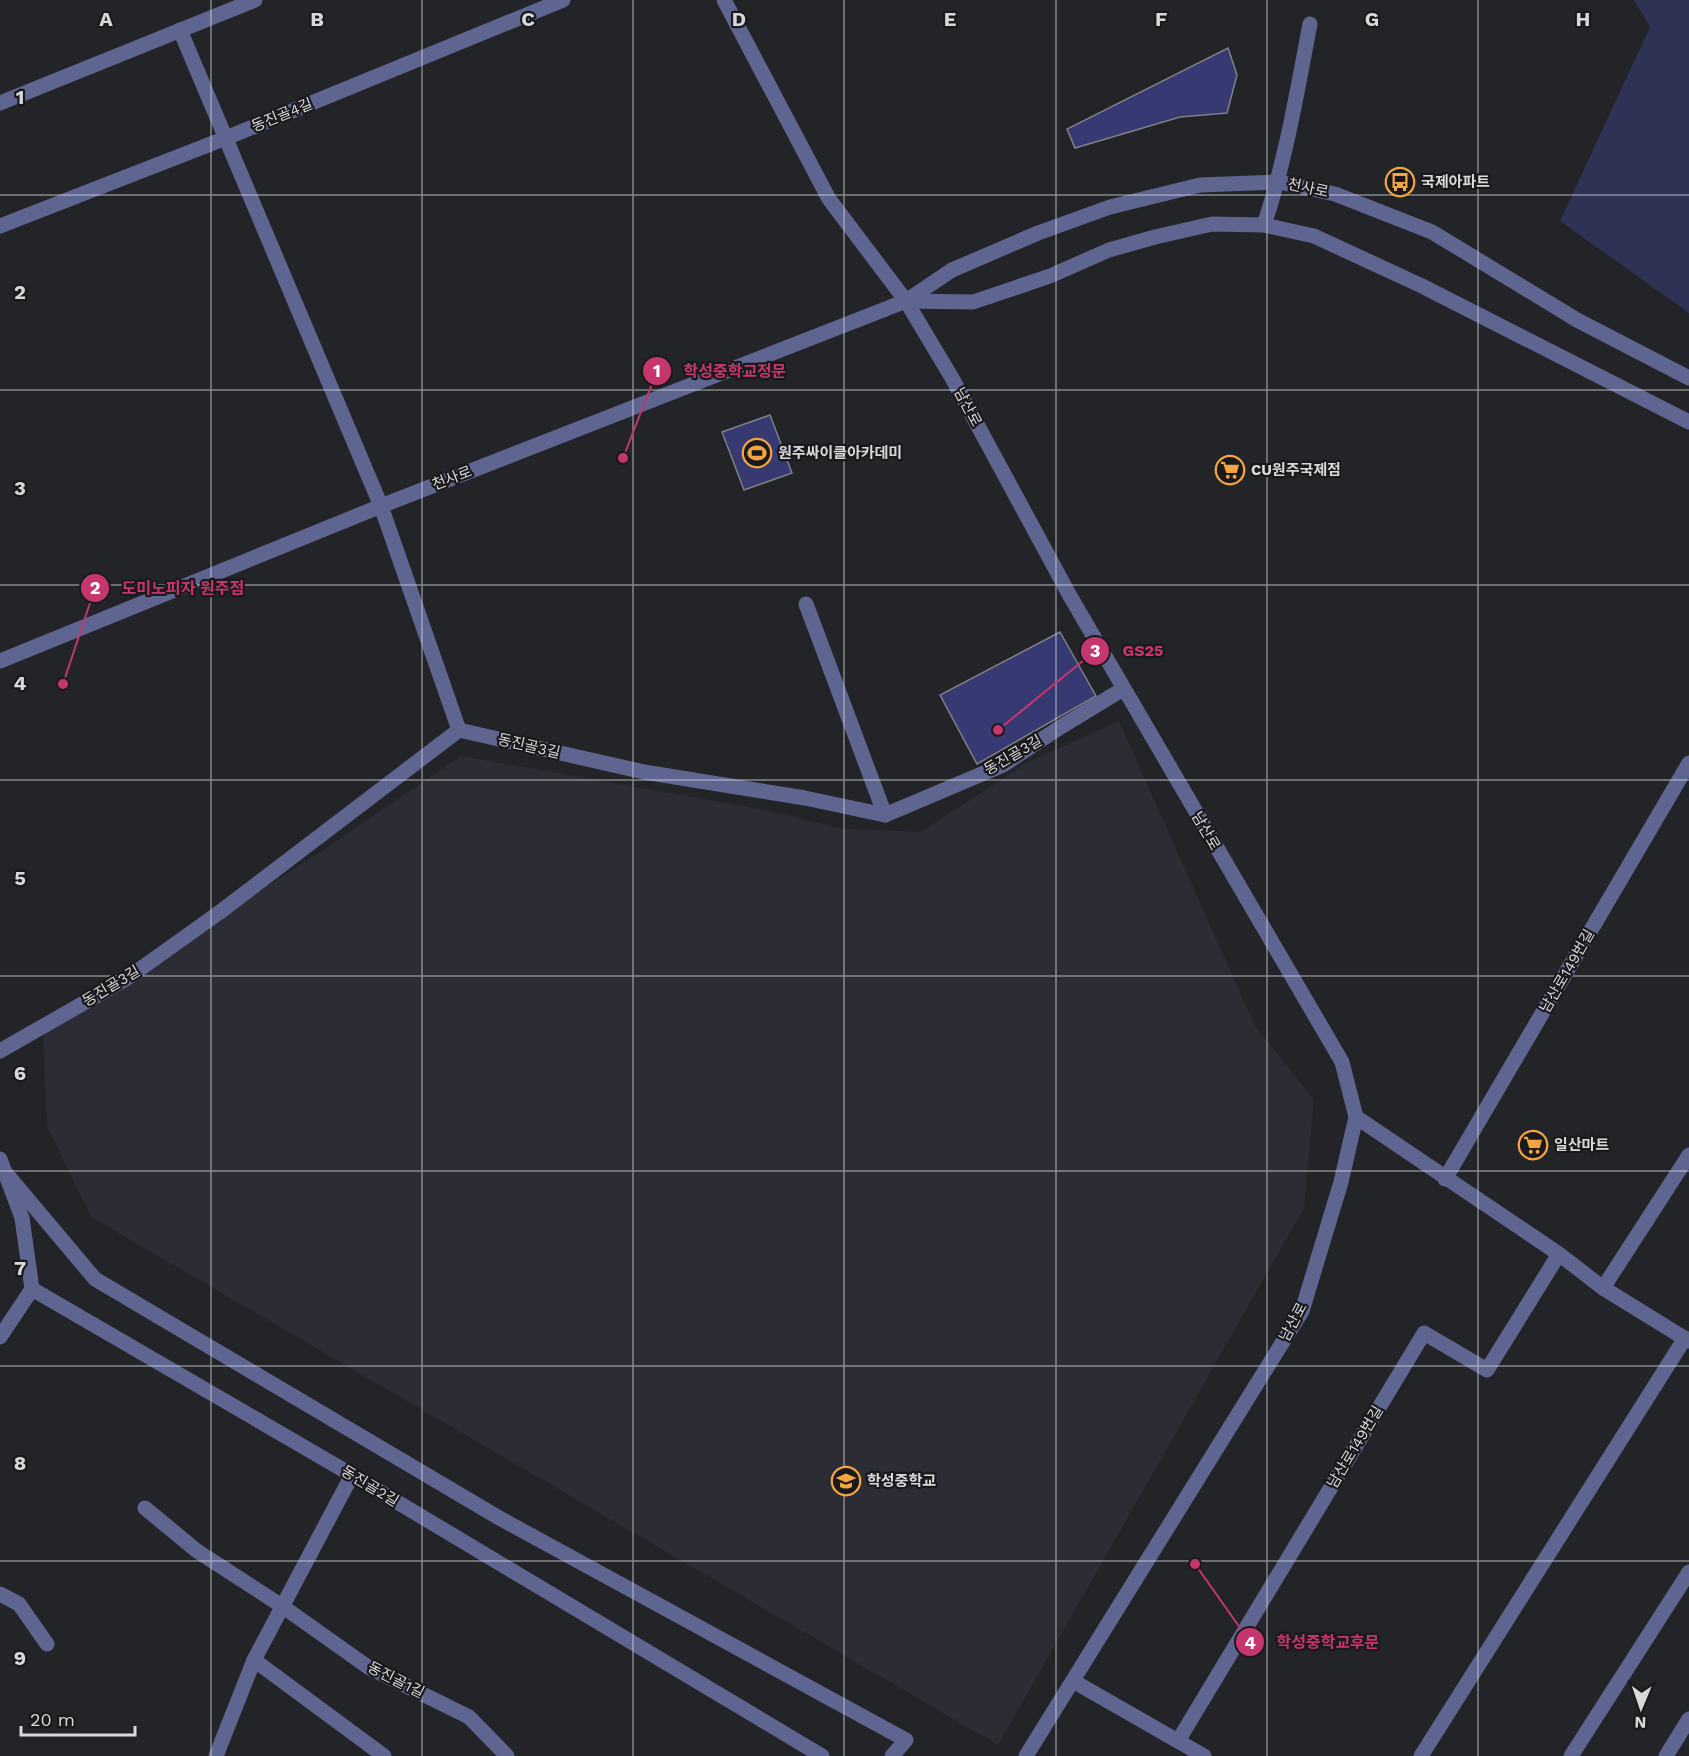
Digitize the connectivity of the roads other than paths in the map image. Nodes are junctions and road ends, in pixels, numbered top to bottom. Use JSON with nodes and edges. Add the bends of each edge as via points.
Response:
{"nodes":[{"id":1,"x":255,"y":0,"type":"edge"},
{"id":2,"x":563,"y":0,"type":"edge"},
{"id":3,"x":724,"y":0,"type":"edge"},
{"id":4,"x":1310,"y":24,"type":"dead end"},
{"id":5,"x":180,"y":30,"type":"junction"},
{"id":6,"x":0,"y":103,"type":"edge"},
{"id":7,"x":226,"y":138,"type":"junction"},
{"id":8,"x":1279,"y":182,"type":"junction"},
{"id":9,"x":1264,"y":225,"type":"junction"},
{"id":10,"x":0,"y":226,"type":"edge"},
{"id":11,"x":906,"y":301,"type":"junction"},
{"id":12,"x":1689,"y":378,"type":"edge"},
{"id":13,"x":1689,"y":422,"type":"edge"},
{"id":14,"x":381,"y":506,"type":"junction"},
{"id":15,"x":806,"y":604,"type":"dead end"},
{"id":16,"x":0,"y":661,"type":"edge"},
{"id":17,"x":1123,"y":689,"type":"junction"},
{"id":18,"x":459,"y":730,"type":"junction"},
{"id":19,"x":1689,"y":763,"type":"edge"},
{"id":20,"x":885,"y":814,"type":"junction"},
{"id":21,"x":0,"y":1051,"type":"edge"},
{"id":22,"x":1356,"y":1117,"type":"junction"},
{"id":23,"x":1689,"y":1155,"type":"edge"},
{"id":24,"x":3,"y":1165,"type":"edge"},
{"id":25,"x":1445,"y":1179,"type":"junction"},
{"id":26,"x":1559,"y":1254,"type":"junction"},
{"id":27,"x":1603,"y":1288,"type":"junction"},
{"id":28,"x":32,"y":1289,"type":"junction"},
{"id":29,"x":0,"y":1337,"type":"edge"},
{"id":30,"x":1687,"y":1339,"type":"edge"},
{"id":31,"x":352,"y":1475,"type":"junction"},
{"id":32,"x":145,"y":1508,"type":"dead end"},
{"id":33,"x":1689,"y":1572,"type":"edge"},
{"id":34,"x":0,"y":1594,"type":"edge"},
{"id":35,"x":282,"y":1606,"type":"junction"},
{"id":36,"x":47,"y":1644,"type":"dead end"},
{"id":37,"x":254,"y":1660,"type":"junction"},
{"id":38,"x":1073,"y":1681,"type":"junction"},
{"id":39,"x":1689,"y":1719,"type":"edge"},
{"id":40,"x":1179,"y":1741,"type":"junction"},
{"id":41,"x":216,"y":1756,"type":"edge"},
{"id":42,"x":384,"y":1756,"type":"edge"},
{"id":43,"x":507,"y":1756,"type":"edge"},
{"id":44,"x":822,"y":1756,"type":"edge"},
{"id":45,"x":892,"y":1756,"type":"edge"},
{"id":46,"x":1026,"y":1756,"type":"edge"},
{"id":47,"x":1204,"y":1756,"type":"edge"},
{"id":48,"x":1421,"y":1756,"type":"edge"},
{"id":49,"x":1570,"y":1756,"type":"edge"},
{"id":50,"x":1666,"y":1756,"type":"edge"}],
"edges":[{"from":1,"to":5,"type":"street"},
{"from":2,"to":7,"type":"street","name":"동진골4길"},
{"from":3,"to":11,"type":"street","name":"남산로","via":[[829,199]]},
{"from":4,"to":8,"type":"street"},
{"from":5,"to":6,"type":"street"},
{"from":5,"to":7,"type":"street"},
{"from":7,"to":10,"type":"street","name":"동진골4길"},
{"from":7,"to":14,"type":"street"},
{"from":8,"to":9,"type":"street"},
{"from":8,"to":11,"type":"street","name":"천사로","via":[[1200,185],[1110,207],[952,270]]},
{"from":8,"to":12,"type":"street","name":"천사로","via":[[1335,194],[1432,232],[1578,320]]},
{"from":9,"to":11,"type":"street","name":"천사로","via":[[1212,224],[1155,237],[1109,250],[1050,276],[973,302]]},
{"from":9,"to":13,"type":"street","name":"천사로","via":[[1314,236],[1422,286]]},
{"from":11,"to":14,"type":"street","name":"천사로"},
{"from":11,"to":17,"type":"street","name":"남산로"},
{"from":14,"to":16,"type":"street","name":"천사로"},
{"from":14,"to":18,"type":"street"},
{"from":15,"to":20,"type":"street"},
{"from":17,"to":20,"type":"street","name":"동진골3길","via":[[1003,765]]},
{"from":17,"to":22,"type":"street","name":"남산로","via":[[1342,1062]]},
{"from":18,"to":20,"type":"street","name":"동진골3길","via":[[644,772]]},
{"from":18,"to":21,"type":"street","name":"동진골3길","via":[[129,977]]},
{"from":19,"to":25,"type":"street","name":"남산로149번길"},
{"from":22,"to":25,"type":"street"},
{"from":22,"to":38,"type":"street","name":"남산로","via":[[1302,1311]]},
{"from":23,"to":27,"type":"street"},
{"from":24,"to":28,"type":"street","via":[[22,1218]]},
{"from":24,"to":45,"type":"street","via":[[95,1279],[501,1519],[906,1740]]},
{"from":25,"to":26,"type":"street"},
{"from":26,"to":27,"type":"street"},
{"from":26,"to":40,"type":"street","name":"남산로149번길","via":[[1487,1370],[1424,1333]]},
{"from":27,"to":30,"type":"street"},
{"from":28,"to":29,"type":"street"},
{"from":28,"to":31,"type":"street","name":"동진골2길"},
{"from":30,"to":48,"type":"street"},
{"from":31,"to":35,"type":"street"},
{"from":31,"to":44,"type":"street","name":"동진골2길"},
{"from":32,"to":35,"type":"street","name":"동진골1길","via":[[197,1551]]},
{"from":33,"to":49,"type":"street"},
{"from":34,"to":36,"type":"street","via":[[19,1604]]},
{"from":35,"to":37,"type":"street"},
{"from":35,"to":43,"type":"street","name":"동진골1길","via":[[369,1667],[469,1717]]},
{"from":37,"to":41,"type":"street"},
{"from":37,"to":42,"type":"street"},
{"from":38,"to":40,"type":"street"},
{"from":38,"to":46,"type":"street","name":"남산로"},
{"from":39,"to":50,"type":"street"},
{"from":40,"to":47,"type":"street"}]}
